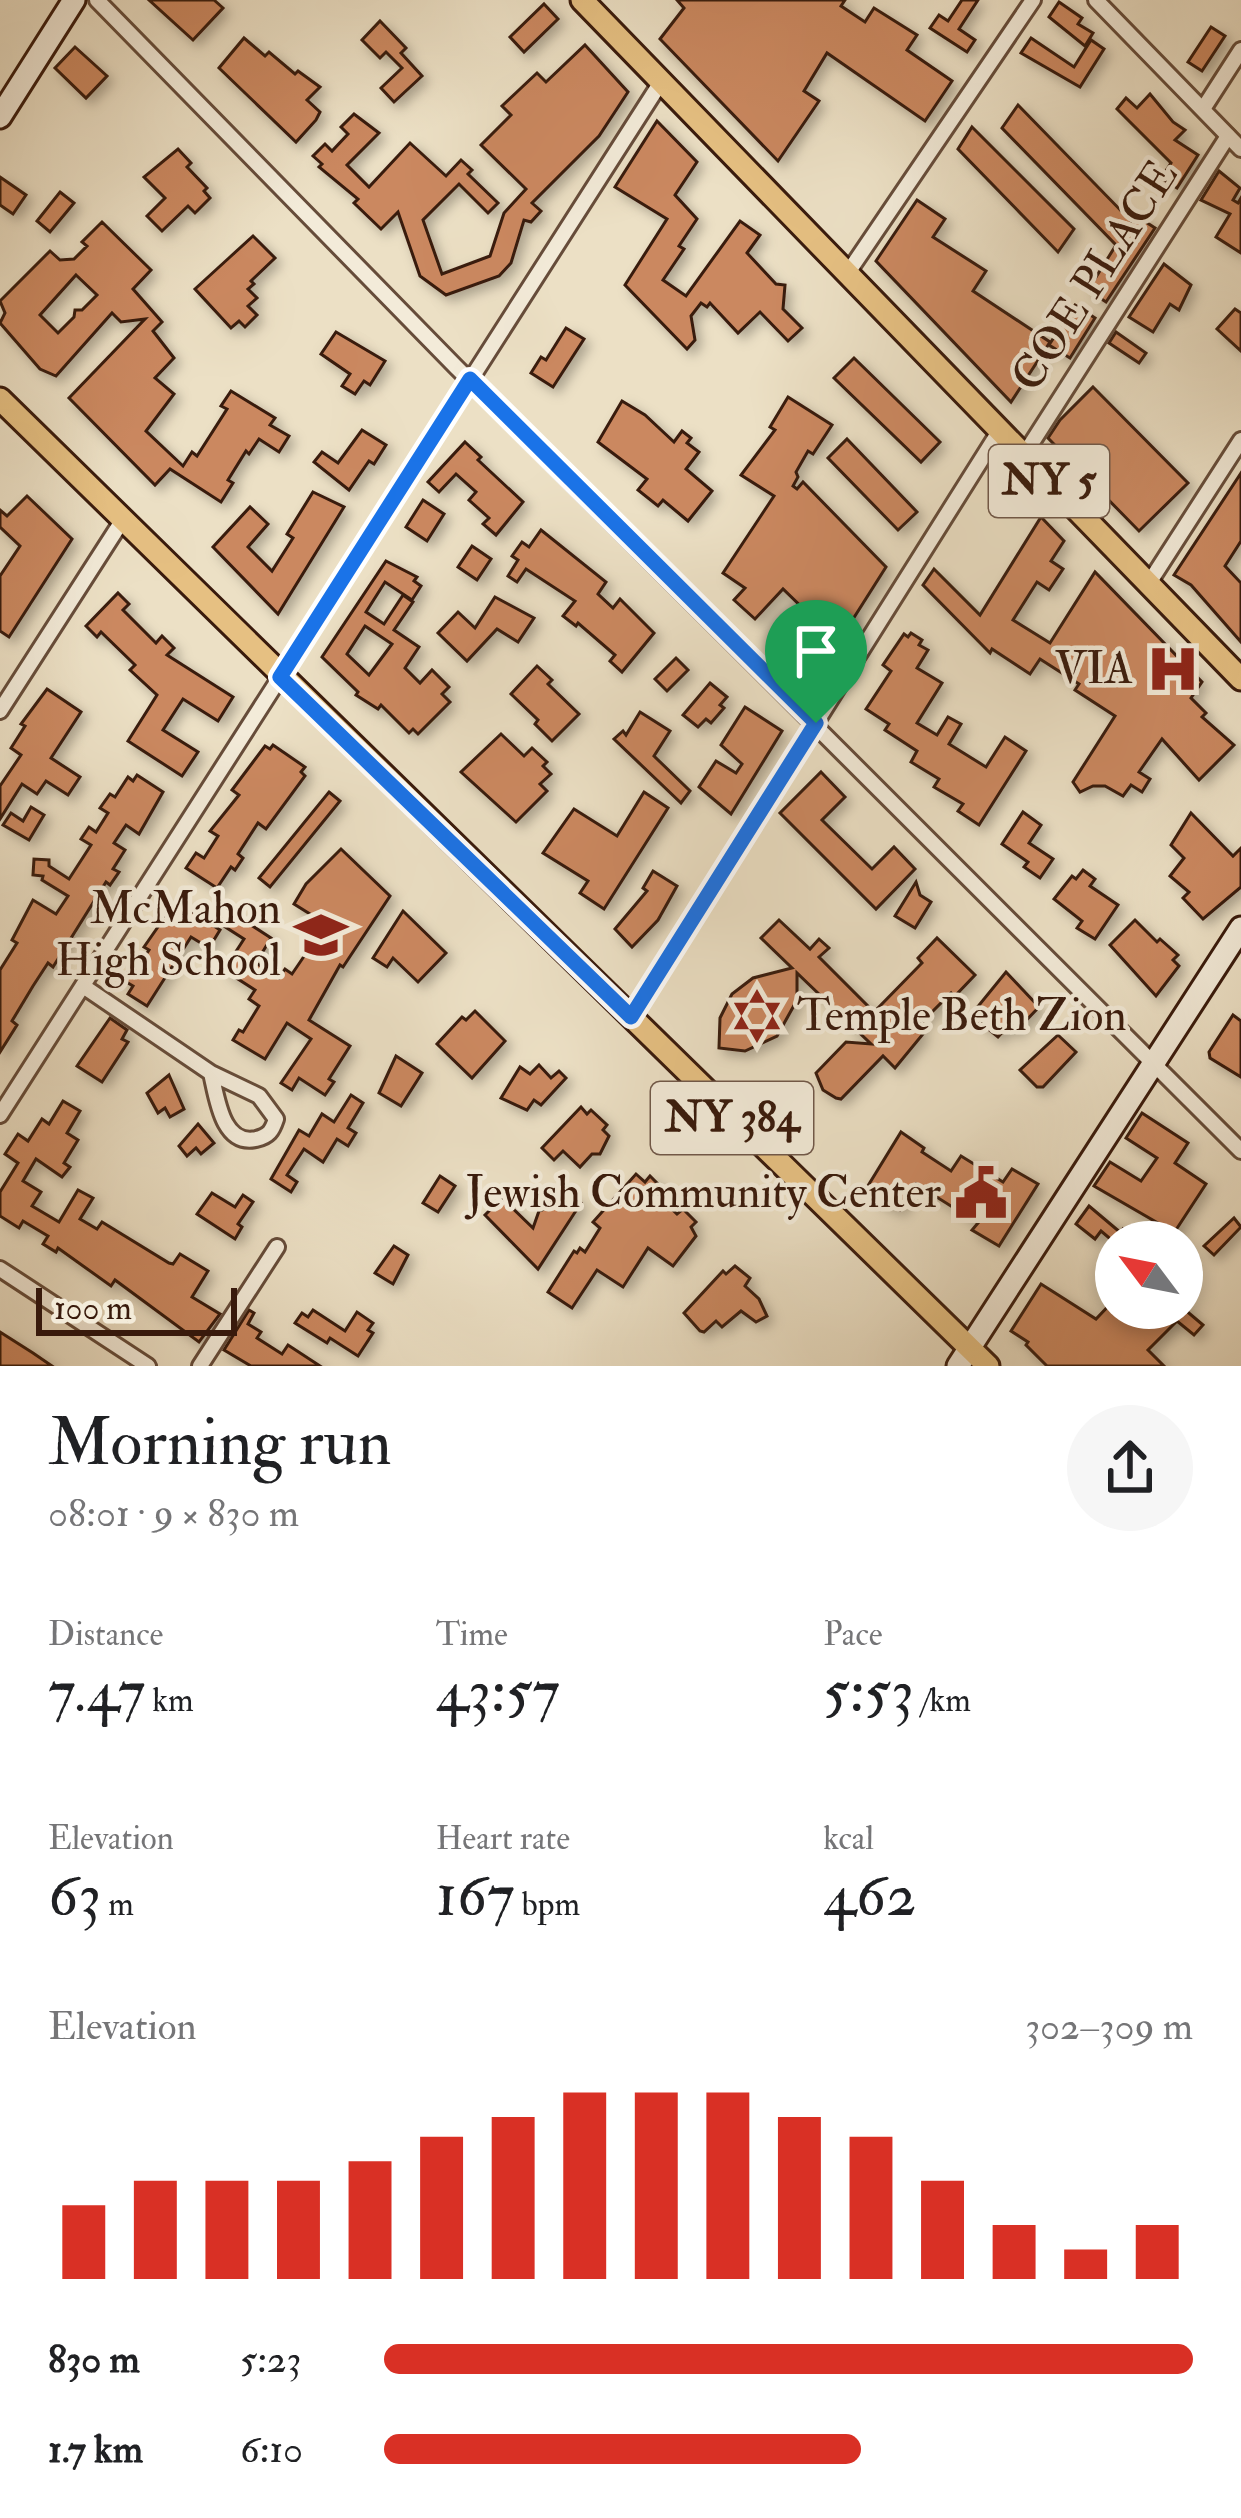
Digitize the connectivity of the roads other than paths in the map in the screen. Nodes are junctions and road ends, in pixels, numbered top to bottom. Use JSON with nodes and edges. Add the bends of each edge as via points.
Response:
{"nodes":[{"id":1,"x":74,"y":0,"type":"edge"},
{"id":2,"x":97,"y":0,"type":"edge"},
{"id":3,"x":582,"y":0,"type":"edge"},
{"id":4,"x":1033,"y":0,"type":"edge"},
{"id":5,"x":1096,"y":0,"type":"edge"},
{"id":6,"x":1241,"y":50,"type":"edge"},
{"id":7,"x":661,"y":82,"type":"junction"},
{"id":8,"x":1202,"y":110,"type":"junction"},
{"id":9,"x":0,"y":117,"type":"edge"},
{"id":10,"x":1228,"y":136,"type":"junction"},
{"id":11,"x":1241,"y":149,"type":"edge"},
{"id":12,"x":847,"y":274,"type":"junction"},
{"id":13,"x":470,"y":379,"type":"junction"},
{"id":14,"x":0,"y":399,"type":"edge"},
{"id":15,"x":1000,"y":430,"type":"junction"},
{"id":16,"x":1241,"y":440,"type":"edge"},
{"id":17,"x":1024,"y":454,"type":"junction"},
{"id":18,"x":122,"y":521,"type":"junction"},
{"id":19,"x":1149,"y":583,"type":"junction"},
{"id":20,"x":280,"y":677,"type":"junction"},
{"id":21,"x":1241,"y":679,"type":"edge"},
{"id":22,"x":0,"y":711,"type":"edge"},
{"id":23,"x":816,"y":723,"type":"junction"},
{"id":24,"x":1241,"y":928,"type":"edge"},
{"id":25,"x":82,"y":986,"type":"junction"},
{"id":26,"x":631,"y":1017,"type":"junction"},
{"id":27,"x":1154,"y":1063,"type":"junction"},
{"id":28,"x":211,"y":1073,"type":"junction"},
{"id":29,"x":0,"y":1115,"type":"edge"},
{"id":30,"x":1241,"y":1151,"type":"edge"},
{"id":31,"x":277,"y":1247,"type":"dead end"},
{"id":32,"x":0,"y":1269,"type":"edge"},
{"id":33,"x":963,"y":1357,"type":"edge"},
{"id":34,"x":148,"y":1366,"type":"edge"},
{"id":35,"x":200,"y":1366,"type":"edge"},
{"id":36,"x":988,"y":1366,"type":"edge"}],
"edges":[{"from":1,"to":9,"type":"street"},
{"from":2,"to":13,"type":"street"},
{"from":3,"to":7,"type":"main road","number":"NY 5"},
{"from":4,"to":12,"type":"street"},
{"from":5,"to":8,"type":"street"},
{"from":6,"to":8,"type":"street"},
{"from":7,"to":12,"type":"main road","number":"NY 5"},
{"from":7,"to":13,"type":"street"},
{"from":8,"to":10,"type":"street"},
{"from":10,"to":11,"type":"street"},
{"from":10,"to":17,"type":"street","name":"COE PLACE"},
{"from":12,"to":15,"type":"main road","number":"NY 5"},
{"from":13,"to":20,"type":"street"},
{"from":13,"to":23,"type":"street"},
{"from":14,"to":18,"type":"main road","number":"NY 384"},
{"from":15,"to":17,"type":"main road","number":"NY 5"},
{"from":15,"to":23,"type":"street"},
{"from":16,"to":19,"type":"street"},
{"from":17,"to":19,"type":"main road","number":"NY 5"},
{"from":18,"to":20,"type":"main road","number":"NY 384"},
{"from":18,"to":22,"type":"street"},
{"from":19,"to":21,"type":"main road","number":"NY 5"},
{"from":20,"to":25,"type":"street"},
{"from":20,"to":26,"type":"main road","number":"NY 384"},
{"from":23,"to":26,"type":"street"},
{"from":23,"to":27,"type":"street"},
{"from":24,"to":27,"type":"street"},
{"from":25,"to":28,"type":"street"},
{"from":25,"to":29,"type":"street"},
{"from":26,"to":33,"type":"main road","number":"NY 384"},
{"from":27,"to":30,"type":"street"},
{"from":27,"to":33,"type":"street"},
{"from":28,"to":28,"type":"street","via":[[229,1130],[249,1140],[272,1130],[276,1119],[260,1096]]},
{"from":31,"to":35,"type":"street"},
{"from":32,"to":34,"type":"street"},
{"from":33,"to":36,"type":"main road","number":"NY 384"}]}
